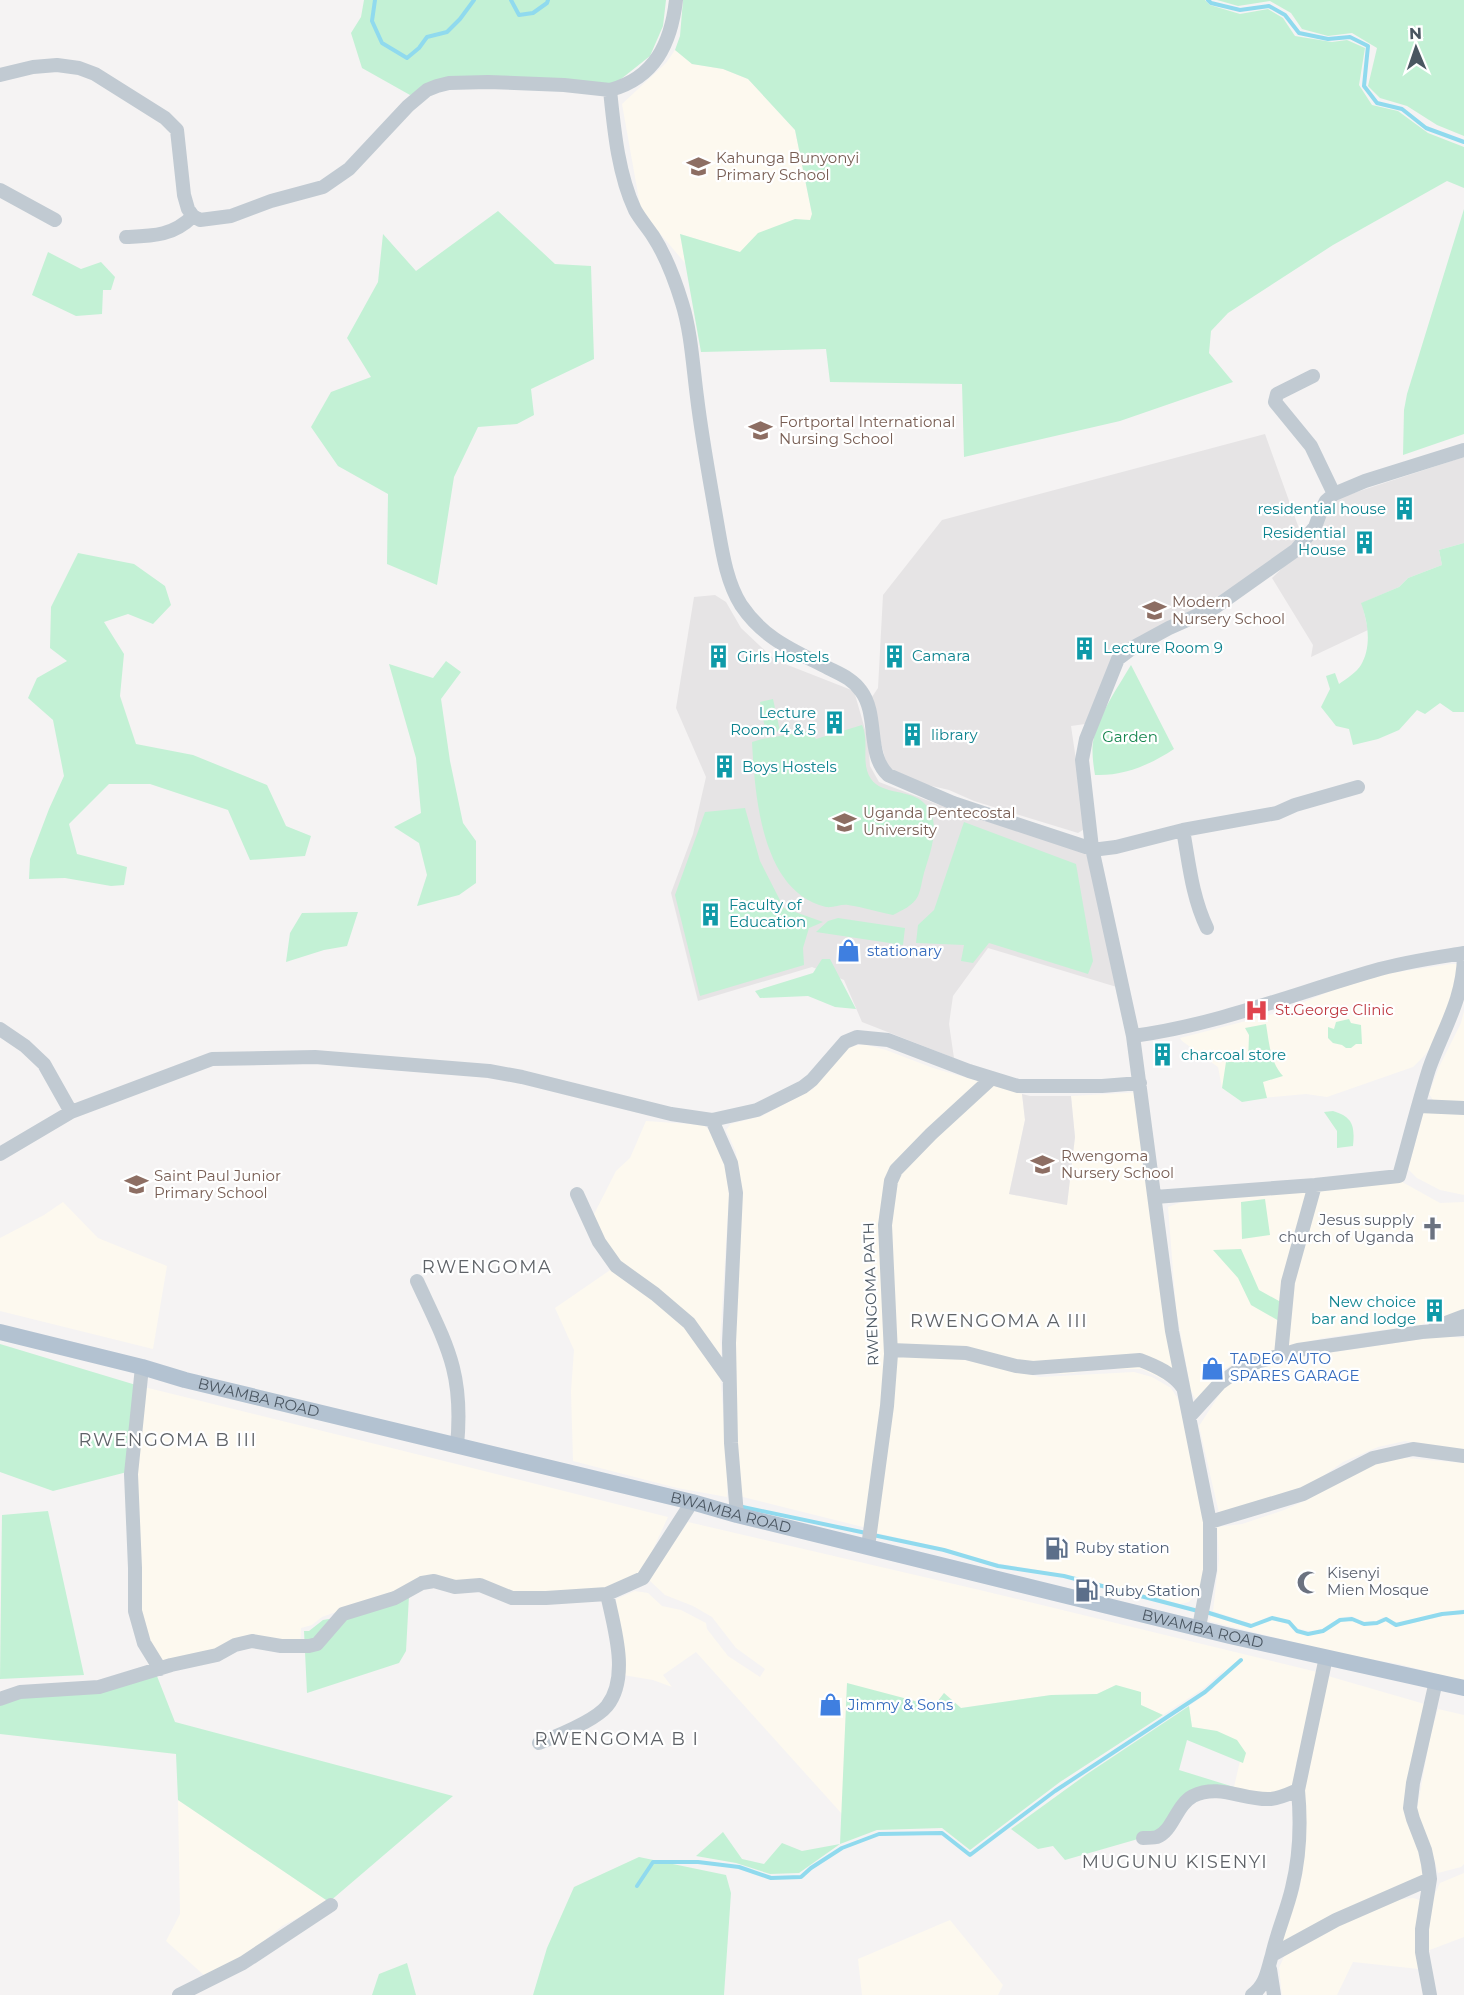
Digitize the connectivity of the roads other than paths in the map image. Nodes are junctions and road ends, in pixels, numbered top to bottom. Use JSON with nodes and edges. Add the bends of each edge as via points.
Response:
{"nodes":[{"id":1,"x":676,"y":0,"type":"edge"},
{"id":2,"x":0,"y":75,"type":"edge"},
{"id":3,"x":610,"y":90,"type":"junction"},
{"id":4,"x":0,"y":190,"type":"edge"},
{"id":5,"x":193,"y":216,"type":"junction"},
{"id":6,"x":55,"y":220,"type":"dead end"},
{"id":7,"x":126,"y":237,"type":"dead end"},
{"id":8,"x":1313,"y":376,"type":"dead end"},
{"id":9,"x":1464,"y":450,"type":"edge"},
{"id":10,"x":1334,"y":494,"type":"junction"},
{"id":11,"x":1358,"y":787,"type":"dead end"},
{"id":12,"x":1183,"y":830,"type":"junction"},
{"id":13,"x":1092,"y":848,"type":"junction"},
{"id":14,"x":1207,"y":928,"type":"dead end"},
{"id":15,"x":1464,"y":955,"type":"edge"},
{"id":16,"x":0,"y":1029,"type":"edge"},
{"id":17,"x":1133,"y":1036,"type":"junction"},
{"id":18,"x":992,"y":1078,"type":"junction"},
{"id":19,"x":1140,"y":1083,"type":"junction"},
{"id":20,"x":1419,"y":1107,"type":"junction"},
{"id":21,"x":1464,"y":1107,"type":"edge"},
{"id":22,"x":70,"y":1112,"type":"junction"},
{"id":23,"x":712,"y":1120,"type":"junction"},
{"id":24,"x":0,"y":1154,"type":"edge"},
{"id":25,"x":1315,"y":1185,"type":"junction"},
{"id":26,"x":577,"y":1194,"type":"dead end"},
{"id":27,"x":1155,"y":1197,"type":"junction"},
{"id":28,"x":417,"y":1281,"type":"dead end"},
{"id":29,"x":1464,"y":1316,"type":"edge"},
{"id":30,"x":1464,"y":1329,"type":"edge"},
{"id":31,"x":0,"y":1332,"type":"edge"},
{"id":32,"x":1422,"y":1332,"type":"junction"},
{"id":33,"x":891,"y":1350,"type":"junction"},
{"id":34,"x":1281,"y":1355,"type":"junction"},
{"id":35,"x":142,"y":1367,"type":"junction"},
{"id":36,"x":729,"y":1379,"type":"junction"},
{"id":37,"x":1183,"y":1388,"type":"junction"},
{"id":38,"x":1189,"y":1417,"type":"junction"},
{"id":39,"x":457,"y":1446,"type":"junction"},
{"id":40,"x":1464,"y":1456,"type":"edge"},
{"id":41,"x":692,"y":1502,"type":"junction"},
{"id":42,"x":737,"y":1515,"type":"junction"},
{"id":43,"x":1210,"y":1522,"type":"junction"},
{"id":44,"x":868,"y":1546,"type":"junction"},
{"id":45,"x":607,"y":1594,"type":"junction"},
{"id":46,"x":1199,"y":1627,"type":"junction"},
{"id":47,"x":1326,"y":1657,"type":"junction"},
{"id":48,"x":160,"y":1669,"type":"junction"},
{"id":49,"x":1436,"y":1681,"type":"junction"},
{"id":50,"x":1464,"y":1688,"type":"edge"},
{"id":51,"x":0,"y":1699,"type":"edge"},
{"id":52,"x":539,"y":1743,"type":"dead end"},
{"id":53,"x":1298,"y":1790,"type":"junction"},
{"id":54,"x":1143,"y":1838,"type":"dead end"},
{"id":55,"x":1430,"y":1879,"type":"junction"},
{"id":56,"x":331,"y":1905,"type":"dead end"},
{"id":57,"x":1270,"y":1959,"type":"junction"},
{"id":58,"x":178,"y":1995,"type":"edge"},
{"id":59,"x":1252,"y":1995,"type":"edge"},
{"id":60,"x":1274,"y":1995,"type":"edge"},
{"id":61,"x":1430,"y":1995,"type":"edge"}],
"edges":[{"from":1,"to":3,"type":"street","via":[[672,28],[653,64],[638,79]]},
{"from":2,"to":5,"type":"street","via":[[33,66],[79,68],[165,117],[177,130],[184,195]]},
{"from":3,"to":5,"type":"street","via":[[488,82],[437,86],[408,105],[349,169],[323,187],[231,216],[200,220]]},
{"from":3,"to":13,"type":"street","via":[[627,188],[636,212],[669,267],[683,305],[719,533],[733,590],[741,604],[777,642],[857,685],[868,706],[880,768],[888,775],[953,803]]},
{"from":4,"to":6,"type":"street"},
{"from":5,"to":7,"type":"street","via":[[182,228],[167,233]]},
{"from":8,"to":10,"type":"street","via":[[1277,394],[1275,402],[1311,446]]},
{"from":9,"to":10,"type":"street"},
{"from":10,"to":13,"type":"street","via":[[1326,501],[1309,536],[1288,555],[1214,608],[1169,628],[1118,659],[1091,723],[1082,760]]},
{"from":11,"to":12,"type":"street","via":[[1277,813]]},
{"from":12,"to":13,"type":"street","via":[[1116,847]]},
{"from":12,"to":14,"type":"street","via":[[1199,911]]},
{"from":13,"to":17,"type":"street"},
{"from":15,"to":17,"type":"street","via":[[1409,962],[1237,1014]]},
{"from":15,"to":20,"type":"street","via":[[1457,1004]]},
{"from":16,"to":22,"type":"street","via":[[44,1064]]},
{"from":17,"to":19,"type":"street"},
{"from":18,"to":19,"type":"street","via":[[1030,1087]]},
{"from":18,"to":23,"type":"street","via":[[888,1040],[857,1037],[845,1042],[802,1087],[757,1110]]},
{"from":18,"to":33,"type":"street","name":"RWENGOMA PATH","via":[[893,1175],[885,1210]]},
{"from":19,"to":27,"type":"street"},
{"from":20,"to":21,"type":"street"},
{"from":20,"to":25,"type":"street","via":[[1399,1176]]},
{"from":22,"to":23,"type":"street","via":[[212,1059],[315,1057],[489,1071]]},
{"from":22,"to":24,"type":"street"},
{"from":23,"to":36,"type":"street","via":[[730,1163],[736,1193]]},
{"from":25,"to":27,"type":"street"},
{"from":25,"to":34,"type":"street","via":[[1288,1282]]},
{"from":26,"to":36,"type":"street","via":[[599,1242],[616,1266],[688,1323]]},
{"from":27,"to":37,"type":"street"},
{"from":28,"to":39,"type":"street","via":[[454,1365],[459,1406]]},
{"from":29,"to":32,"type":"street"},
{"from":30,"to":32,"type":"street"},
{"from":31,"to":35,"type":"main road","name":"BWAMBA ROAD"},
{"from":32,"to":34,"type":"street"},
{"from":33,"to":37,"type":"street","via":[[966,1353],[1033,1368],[1140,1360],[1172,1376]]},
{"from":33,"to":44,"type":"street","name":"RWENGOMA PATH"},
{"from":34,"to":38,"type":"street","via":[[1244,1366],[1220,1383]]},
{"from":35,"to":39,"type":"main road","name":"BWAMBA ROAD"},
{"from":35,"to":48,"type":"street","via":[[131,1474],[135,1611],[144,1643]]},
{"from":36,"to":42,"type":"street"},
{"from":37,"to":38,"type":"street"},
{"from":38,"to":43,"type":"street"},
{"from":39,"to":41,"type":"main road","name":"BWAMBA ROAD"},
{"from":40,"to":43,"type":"street","via":[[1413,1449],[1374,1458],[1303,1494]]},
{"from":41,"to":42,"type":"main road","name":"BWAMBA ROAD"},
{"from":41,"to":45,"type":"street","via":[[643,1578]]},
{"from":42,"to":44,"type":"main road","name":"BWAMBA ROAD"},
{"from":43,"to":46,"type":"street","via":[[1210,1570]]},
{"from":44,"to":46,"type":"main road","name":"BWAMBA ROAD"},
{"from":45,"to":48,"type":"street","via":[[512,1598],[480,1585],[422,1583],[395,1598],[343,1614],[317,1644],[281,1646],[252,1641],[217,1655]]},
{"from":45,"to":52,"type":"street","via":[[618,1648],[616,1692],[606,1708]]},
{"from":46,"to":47,"type":"main road","name":"BWAMBA ROAD"},
{"from":47,"to":49,"type":"main road","name":"BWAMBA ROAD"},
{"from":47,"to":53,"type":"street"},
{"from":48,"to":51,"type":"street","via":[[99,1687],[20,1692]]},
{"from":49,"to":50,"type":"main road","name":"BWAMBA ROAD"},
{"from":49,"to":55,"type":"street","via":[[1410,1808],[1425,1850]]},
{"from":53,"to":54,"type":"street","via":[[1271,1799],[1224,1790],[1192,1796],[1177,1810],[1166,1830],[1158,1836]]},
{"from":53,"to":57,"type":"street","via":[[1298,1855],[1292,1889]]},
{"from":55,"to":57,"type":"street","via":[[1336,1920]]},
{"from":55,"to":61,"type":"street","via":[[1422,1929]]},
{"from":56,"to":58,"type":"street","via":[[243,1963]]},
{"from":57,"to":59,"type":"street","via":[[1265,1981]]},
{"from":57,"to":60,"type":"street"}]}
